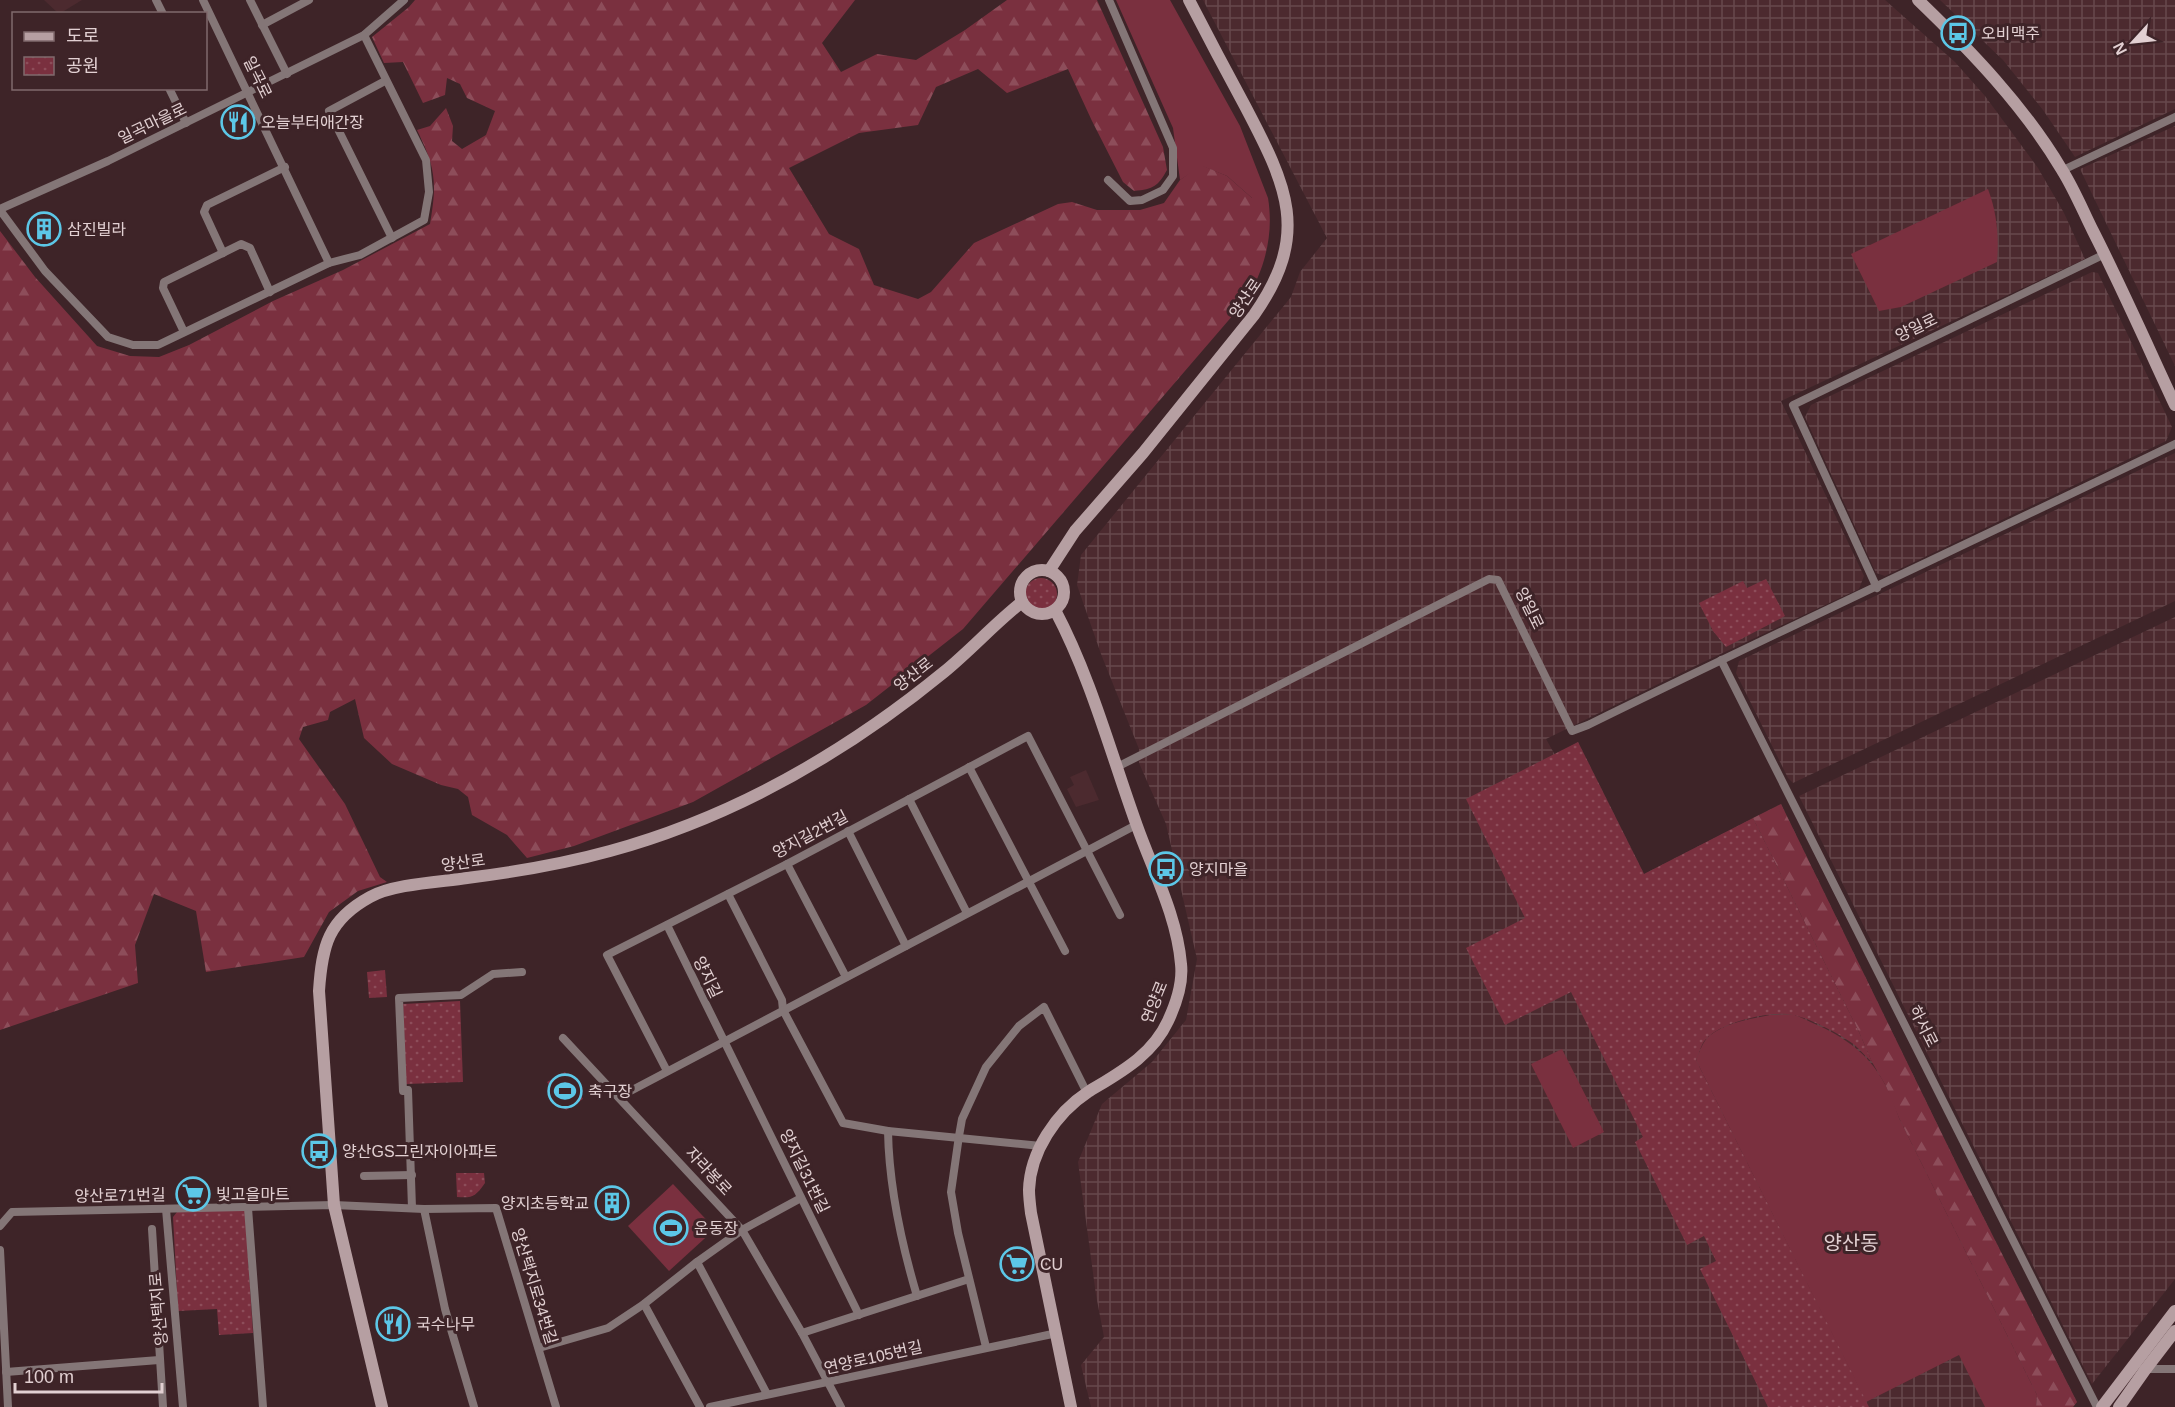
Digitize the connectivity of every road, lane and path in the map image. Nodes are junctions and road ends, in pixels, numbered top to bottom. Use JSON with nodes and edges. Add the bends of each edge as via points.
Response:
{"nodes":[{"id":1,"x":203,"y":0,"type":"edge"},
{"id":2,"x":250,"y":0,"type":"edge"},
{"id":3,"x":309,"y":0,"type":"edge"},
{"id":4,"x":404,"y":0,"type":"edge"},
{"id":5,"x":1109,"y":0,"type":"edge"},
{"id":6,"x":1189,"y":0,"type":"edge"},
{"id":7,"x":1918,"y":0,"type":"edge"},
{"id":8,"x":262,"y":25,"type":"junction"},
{"id":9,"x":364,"y":35,"type":"junction"},
{"id":10,"x":287,"y":74,"type":"junction"},
{"id":11,"x":385,"y":81,"type":"junction"},
{"id":12,"x":170,"y":90,"type":"edge"},
{"id":13,"x":249,"y":92,"type":"junction"},
{"id":14,"x":2175,"y":117,"type":"edge"},
{"id":15,"x":186,"y":123,"type":"junction"},
{"id":16,"x":285,"y":167,"type":"junction"},
{"id":17,"x":2063,"y":170,"type":"junction"},
{"id":18,"x":1108,"y":180,"type":"dead end"},
{"id":19,"x":0,"y":210,"type":"edge"},
{"id":20,"x":392,"y":238,"type":"junction"},
{"id":21,"x":223,"y":252,"type":"junction"},
{"id":22,"x":2105,"y":254,"type":"junction"},
{"id":23,"x":329,"y":263,"type":"junction"},
{"id":24,"x":270,"y":292,"type":"junction"},
{"id":25,"x":184,"y":332,"type":"junction"},
{"id":26,"x":2175,"y":405,"type":"edge"},
{"id":27,"x":2175,"y":444,"type":"edge"},
{"id":28,"x":1049,"y":571,"type":"junction"},
{"id":29,"x":1877,"y":588,"type":"junction"},
{"id":30,"x":1022,"y":602,"type":"junction"},
{"id":31,"x":1056,"y":610,"type":"junction"},
{"id":32,"x":1721,"y":660,"type":"junction"},
{"id":33,"x":969,"y":767,"type":"junction"},
{"id":34,"x":1117,"y":767,"type":"junction"},
{"id":35,"x":909,"y":799,"type":"junction"},
{"id":36,"x":1136,"y":825,"type":"junction"},
{"id":37,"x":848,"y":831,"type":"junction"},
{"id":38,"x":1086,"y":851,"type":"junction"},
{"id":39,"x":787,"y":864,"type":"junction"},
{"id":40,"x":1028,"y":881,"type":"junction"},
{"id":41,"x":728,"y":894,"type":"junction"},
{"id":42,"x":968,"y":913,"type":"junction"},
{"id":43,"x":1120,"y":915,"type":"dead end"},
{"id":44,"x":667,"y":925,"type":"junction"},
{"id":45,"x":906,"y":946,"type":"junction"},
{"id":46,"x":1065,"y":951,"type":"dead end"},
{"id":47,"x":522,"y":972,"type":"dead end"},
{"id":48,"x":846,"y":977,"type":"junction"},
{"id":49,"x":783,"y":1010,"type":"junction"},
{"id":50,"x":563,"y":1038,"type":"dead end"},
{"id":51,"x":723,"y":1042,"type":"junction"},
{"id":52,"x":667,"y":1071,"type":"junction"},
{"id":53,"x":1088,"y":1093,"type":"junction"},
{"id":54,"x":619,"y":1097,"type":"junction"},
{"id":55,"x":888,"y":1131,"type":"junction"},
{"id":56,"x":958,"y":1136,"type":"junction"},
{"id":57,"x":1041,"y":1146,"type":"junction"},
{"id":58,"x":412,"y":1175,"type":"junction"},
{"id":59,"x":364,"y":1176,"type":"dead end"},
{"id":60,"x":801,"y":1198,"type":"junction"},
{"id":61,"x":334,"y":1205,"type":"junction"},
{"id":62,"x":248,"y":1208,"type":"junction"},
{"id":63,"x":412,"y":1208,"type":"junction"},
{"id":64,"x":166,"y":1209,"type":"junction"},
{"id":65,"x":424,"y":1209,"type":"junction"},
{"id":66,"x":0,"y":1226,"type":"edge"},
{"id":67,"x":152,"y":1229,"type":"dead end"},
{"id":68,"x":742,"y":1230,"type":"junction"},
{"id":69,"x":0,"y":1250,"type":"edge"},
{"id":70,"x":0,"y":1256,"type":"edge"},
{"id":71,"x":697,"y":1262,"type":"junction"},
{"id":72,"x":969,"y":1279,"type":"junction"},
{"id":73,"x":917,"y":1296,"type":"junction"},
{"id":74,"x":644,"y":1304,"type":"junction"},
{"id":75,"x":2175,"y":1311,"type":"edge"},
{"id":76,"x":859,"y":1315,"type":"junction"},
{"id":77,"x":2175,"y":1331,"type":"edge"},
{"id":78,"x":802,"y":1333,"type":"junction"},
{"id":79,"x":1056,"y":1333,"type":"junction"},
{"id":80,"x":986,"y":1347,"type":"junction"},
{"id":81,"x":538,"y":1348,"type":"junction"},
{"id":82,"x":159,"y":1360,"type":"junction"},
{"id":83,"x":2131,"y":1368,"type":"junction"},
{"id":84,"x":2175,"y":1369,"type":"edge"},
{"id":85,"x":2145,"y":1370,"type":"junction"},
{"id":86,"x":6,"y":1372,"type":"junction"},
{"id":87,"x":829,"y":1383,"type":"junction"},
{"id":88,"x":767,"y":1394,"type":"junction"},
{"id":89,"x":8,"y":1407,"type":"edge"},
{"id":90,"x":163,"y":1407,"type":"edge"},
{"id":91,"x":183,"y":1407,"type":"edge"},
{"id":92,"x":263,"y":1407,"type":"edge"},
{"id":93,"x":382,"y":1407,"type":"edge"},
{"id":94,"x":474,"y":1407,"type":"edge"},
{"id":95,"x":556,"y":1407,"type":"edge"},
{"id":96,"x":700,"y":1407,"type":"edge"},
{"id":97,"x":710,"y":1407,"type":"edge"},
{"id":98,"x":841,"y":1407,"type":"edge"},
{"id":99,"x":1069,"y":1407,"type":"edge"},
{"id":100,"x":2097,"y":1407,"type":"edge"},
{"id":101,"x":2102,"y":1407,"type":"edge"},
{"id":102,"x":2120,"y":1407,"type":"edge"}],
"edges":[{"from":1,"to":13,"type":"street","name":"일곡로"},
{"from":2,"to":8,"type":"street"},
{"from":3,"to":8,"type":"street"},
{"from":4,"to":9,"type":"street","name":"일곡마을로"},
{"from":5,"to":18,"type":"street","via":[[1173,148],[1173,176],[1163,190],[1130,201]]},
{"from":6,"to":28,"type":"street","name":"양산로","via":[[1276,168],[1287,200],[1285,252],[1270,292],[1254,315],[1075,531]]},
{"from":7,"to":17,"type":"street","via":[[1999,84]]},
{"from":8,"to":10,"type":"street"},
{"from":9,"to":10,"type":"street","name":"일곡마을로"},
{"from":9,"to":11,"type":"street"},
{"from":10,"to":13,"type":"street","name":"일곡마을로"},
{"from":11,"to":20,"type":"street","via":[[426,160],[429,192],[424,220]]},
{"from":11,"to":20,"type":"street","via":[[329,111]]},
{"from":12,"to":15,"type":"street"},
{"from":13,"to":15,"type":"street","name":"일곡마을로"},
{"from":13,"to":16,"type":"street","name":"일곡로"},
{"from":14,"to":17,"type":"street"},
{"from":15,"to":19,"type":"street","name":"일곡마을로"},
{"from":16,"to":21,"type":"street","via":[[207,204],[204,212]]},
{"from":16,"to":23,"type":"street","name":"일곡로"},
{"from":17,"to":22,"type":"street"},
{"from":19,"to":25,"type":"street","via":[[45,271],[108,336],[133,345],[158,345]]},
{"from":20,"to":23,"type":"street","via":[[360,255]]},
{"from":21,"to":24,"type":"street","via":[[241,244],[250,248]]},
{"from":21,"to":25,"type":"street","via":[[164,282],[163,288]]},
{"from":22,"to":26,"type":"street"},
{"from":22,"to":29,"type":"street","name":"양일로","via":[[1793,405]]},
{"from":23,"to":24,"type":"street"},
{"from":24,"to":25,"type":"street"},
{"from":27,"to":29,"type":"street","name":"양일로"},
{"from":28,"to":30,"type":"street","via":[[1026,576],[1020,588]]},
{"from":28,"to":31,"type":"street","via":[[1063,587],[1062,602]]},
{"from":29,"to":32,"type":"street","name":"양일로"},
{"from":30,"to":31,"type":"street","via":[[1036,614]]},
{"from":30,"to":61,"type":"street","name":"양산로","via":[[870,729],[782,782],[652,839],[569,861],[385,890],[357,904],[342,917],[325,943],[319,991]]},
{"from":31,"to":34,"type":"street","name":"연양로","via":[[1071,639]]},
{"from":32,"to":34,"type":"street","name":"양일로","via":[[1572,731],[1498,580],[1489,579]]},
{"from":32,"to":100,"type":"street","name":"하서로"},
{"from":33,"to":35,"type":"street","name":"양지길2번길"},
{"from":33,"to":38,"type":"street","name":"양지길2번길","via":[[1028,736]]},
{"from":33,"to":40,"type":"street"},
{"from":34,"to":36,"type":"street","name":"연양로"},
{"from":35,"to":37,"type":"street","name":"양지길2번길"},
{"from":35,"to":42,"type":"street"},
{"from":36,"to":38,"type":"street"},
{"from":36,"to":53,"type":"street","name":"연양로","via":[[1179,944],[1181,982],[1167,1023],[1151,1046],[1137,1061]]},
{"from":37,"to":39,"type":"street","name":"양지길2번길"},
{"from":37,"to":45,"type":"street"},
{"from":38,"to":40,"type":"street"},
{"from":38,"to":43,"type":"street"},
{"from":39,"to":41,"type":"street","name":"양지길2번길"},
{"from":39,"to":48,"type":"street"},
{"from":40,"to":42,"type":"street"},
{"from":40,"to":46,"type":"street"},
{"from":41,"to":44,"type":"street","name":"양지길2번길"},
{"from":41,"to":49,"type":"street","via":[[782,1000]]},
{"from":42,"to":45,"type":"street"},
{"from":44,"to":51,"type":"street","name":"양지길"},
{"from":44,"to":52,"type":"street","name":"양지길2번길","via":[[607,955]]},
{"from":45,"to":48,"type":"street"},
{"from":47,"to":58,"type":"street","via":[[493,975],[461,995],[399,998]]},
{"from":48,"to":49,"type":"street"},
{"from":49,"to":51,"type":"street"},
{"from":49,"to":55,"type":"street","via":[[843,1123]]},
{"from":50,"to":54,"type":"street","name":"자라봉로"},
{"from":51,"to":52,"type":"street"},
{"from":51,"to":60,"type":"street","name":"양지길31번길"},
{"from":52,"to":54,"type":"street"},
{"from":53,"to":56,"type":"street","via":[[1044,1007],[1019,1026],[986,1067]]},
{"from":53,"to":57,"type":"street","name":"연양로","via":[[1058,1120]]},
{"from":54,"to":68,"type":"street","name":"자라봉로"},
{"from":55,"to":56,"type":"street"},
{"from":55,"to":73,"type":"street","via":[[896,1211]]},
{"from":56,"to":57,"type":"street"},
{"from":56,"to":72,"type":"street","via":[[951,1192]]},
{"from":57,"to":79,"type":"street","name":"연양로","via":[[1029,1191]]},
{"from":58,"to":59,"type":"street"},
{"from":58,"to":63,"type":"street"},
{"from":60,"to":68,"type":"street"},
{"from":60,"to":76,"type":"street","name":"양지길31번길"},
{"from":61,"to":62,"type":"street","name":"양산로71번길"},
{"from":61,"to":63,"type":"street","name":"양산택지로34번길"},
{"from":61,"to":93,"type":"street","name":"양산로"},
{"from":62,"to":64,"type":"street","name":"양산로71번길"},
{"from":62,"to":92,"type":"street"},
{"from":63,"to":65,"type":"street","name":"양산택지로34번길"},
{"from":64,"to":66,"type":"street","name":"양산로71번길","via":[[12,1212]]},
{"from":64,"to":91,"type":"street","name":"양산택지로"},
{"from":65,"to":81,"type":"street","name":"양산택지로34번길","via":[[496,1208]]},
{"from":65,"to":94,"type":"street","via":[[445,1309]]},
{"from":67,"to":82,"type":"street"},
{"from":68,"to":71,"type":"street"},
{"from":68,"to":78,"type":"street","name":"자라봉로"},
{"from":69,"to":70,"type":"street"},
{"from":70,"to":86,"type":"street"},
{"from":71,"to":74,"type":"street"},
{"from":71,"to":88,"type":"street"},
{"from":72,"to":73,"type":"street"},
{"from":72,"to":80,"type":"street"},
{"from":73,"to":76,"type":"street"},
{"from":74,"to":81,"type":"street","via":[[608,1328]]},
{"from":74,"to":96,"type":"street"},
{"from":75,"to":83,"type":"street"},
{"from":76,"to":78,"type":"street"},
{"from":77,"to":85,"type":"street"},
{"from":78,"to":87,"type":"street","name":"자라봉로"},
{"from":79,"to":80,"type":"street","name":"연양로105번길"},
{"from":79,"to":99,"type":"street","name":"연양로"},
{"from":80,"to":87,"type":"street","name":"연양로105번길"},
{"from":81,"to":95,"type":"street","name":"양산택지로34번길"},
{"from":82,"to":86,"type":"street"},
{"from":82,"to":90,"type":"street"},
{"from":83,"to":85,"type":"street"},
{"from":83,"to":101,"type":"street"},
{"from":84,"to":85,"type":"street"},
{"from":85,"to":102,"type":"street"},
{"from":86,"to":89,"type":"street"},
{"from":87,"to":88,"type":"street","name":"연양로105번길"},
{"from":87,"to":98,"type":"street","name":"자라봉로"},
{"from":88,"to":97,"type":"street","name":"연양로105번길"}]}
